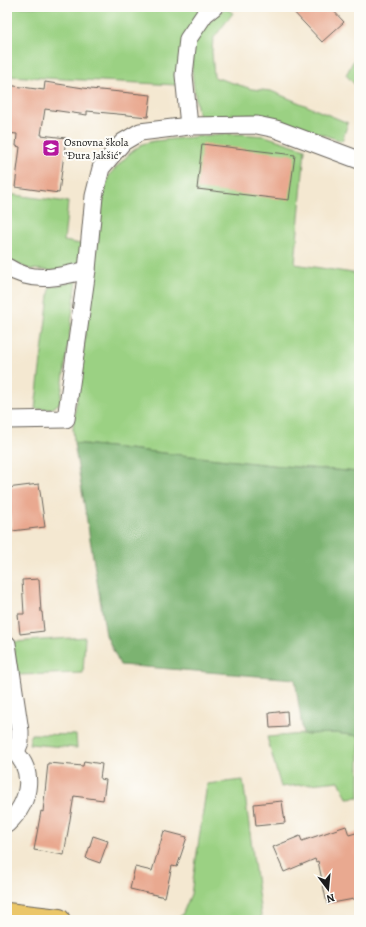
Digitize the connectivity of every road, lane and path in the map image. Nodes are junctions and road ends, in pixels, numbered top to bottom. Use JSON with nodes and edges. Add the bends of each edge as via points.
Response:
{"nodes":[{"id":1,"x":214,"y":7,"type":"edge"},
{"id":2,"x":189,"y":126,"type":"junction"},
{"id":3,"x":359,"y":160,"type":"edge"},
{"id":4,"x":7,"y":267,"type":"edge"},
{"id":5,"x":87,"y":270,"type":"junction"},
{"id":6,"x":7,"y":420,"type":"edge"},
{"id":7,"x":7,"y":644,"type":"edge"},
{"id":8,"x":12,"y":749,"type":"edge"},
{"id":9,"x":7,"y":824,"type":"edge"},
{"id":10,"x":17,"y":916,"type":"edge"},
{"id":11,"x":59,"y":920,"type":"edge"}],
"edges":[{"from":1,"to":2,"type":"street","via":[[205,14],[188,39],[184,75]]},
{"from":2,"to":3,"type":"street","via":[[257,124]]},
{"from":2,"to":5,"type":"street","via":[[140,132],[123,142],[101,168],[94,196]]},
{"from":4,"to":5,"type":"street","via":[[42,278],[54,278]]},
{"from":5,"to":6,"type":"street","via":[[66,419]]},
{"from":7,"to":8,"type":"street","via":[[20,731],[20,742]]},
{"from":8,"to":9,"type":"street","via":[[24,764],[28,788],[19,810]]},
{"from":10,"to":11,"type":"main road"}]}
